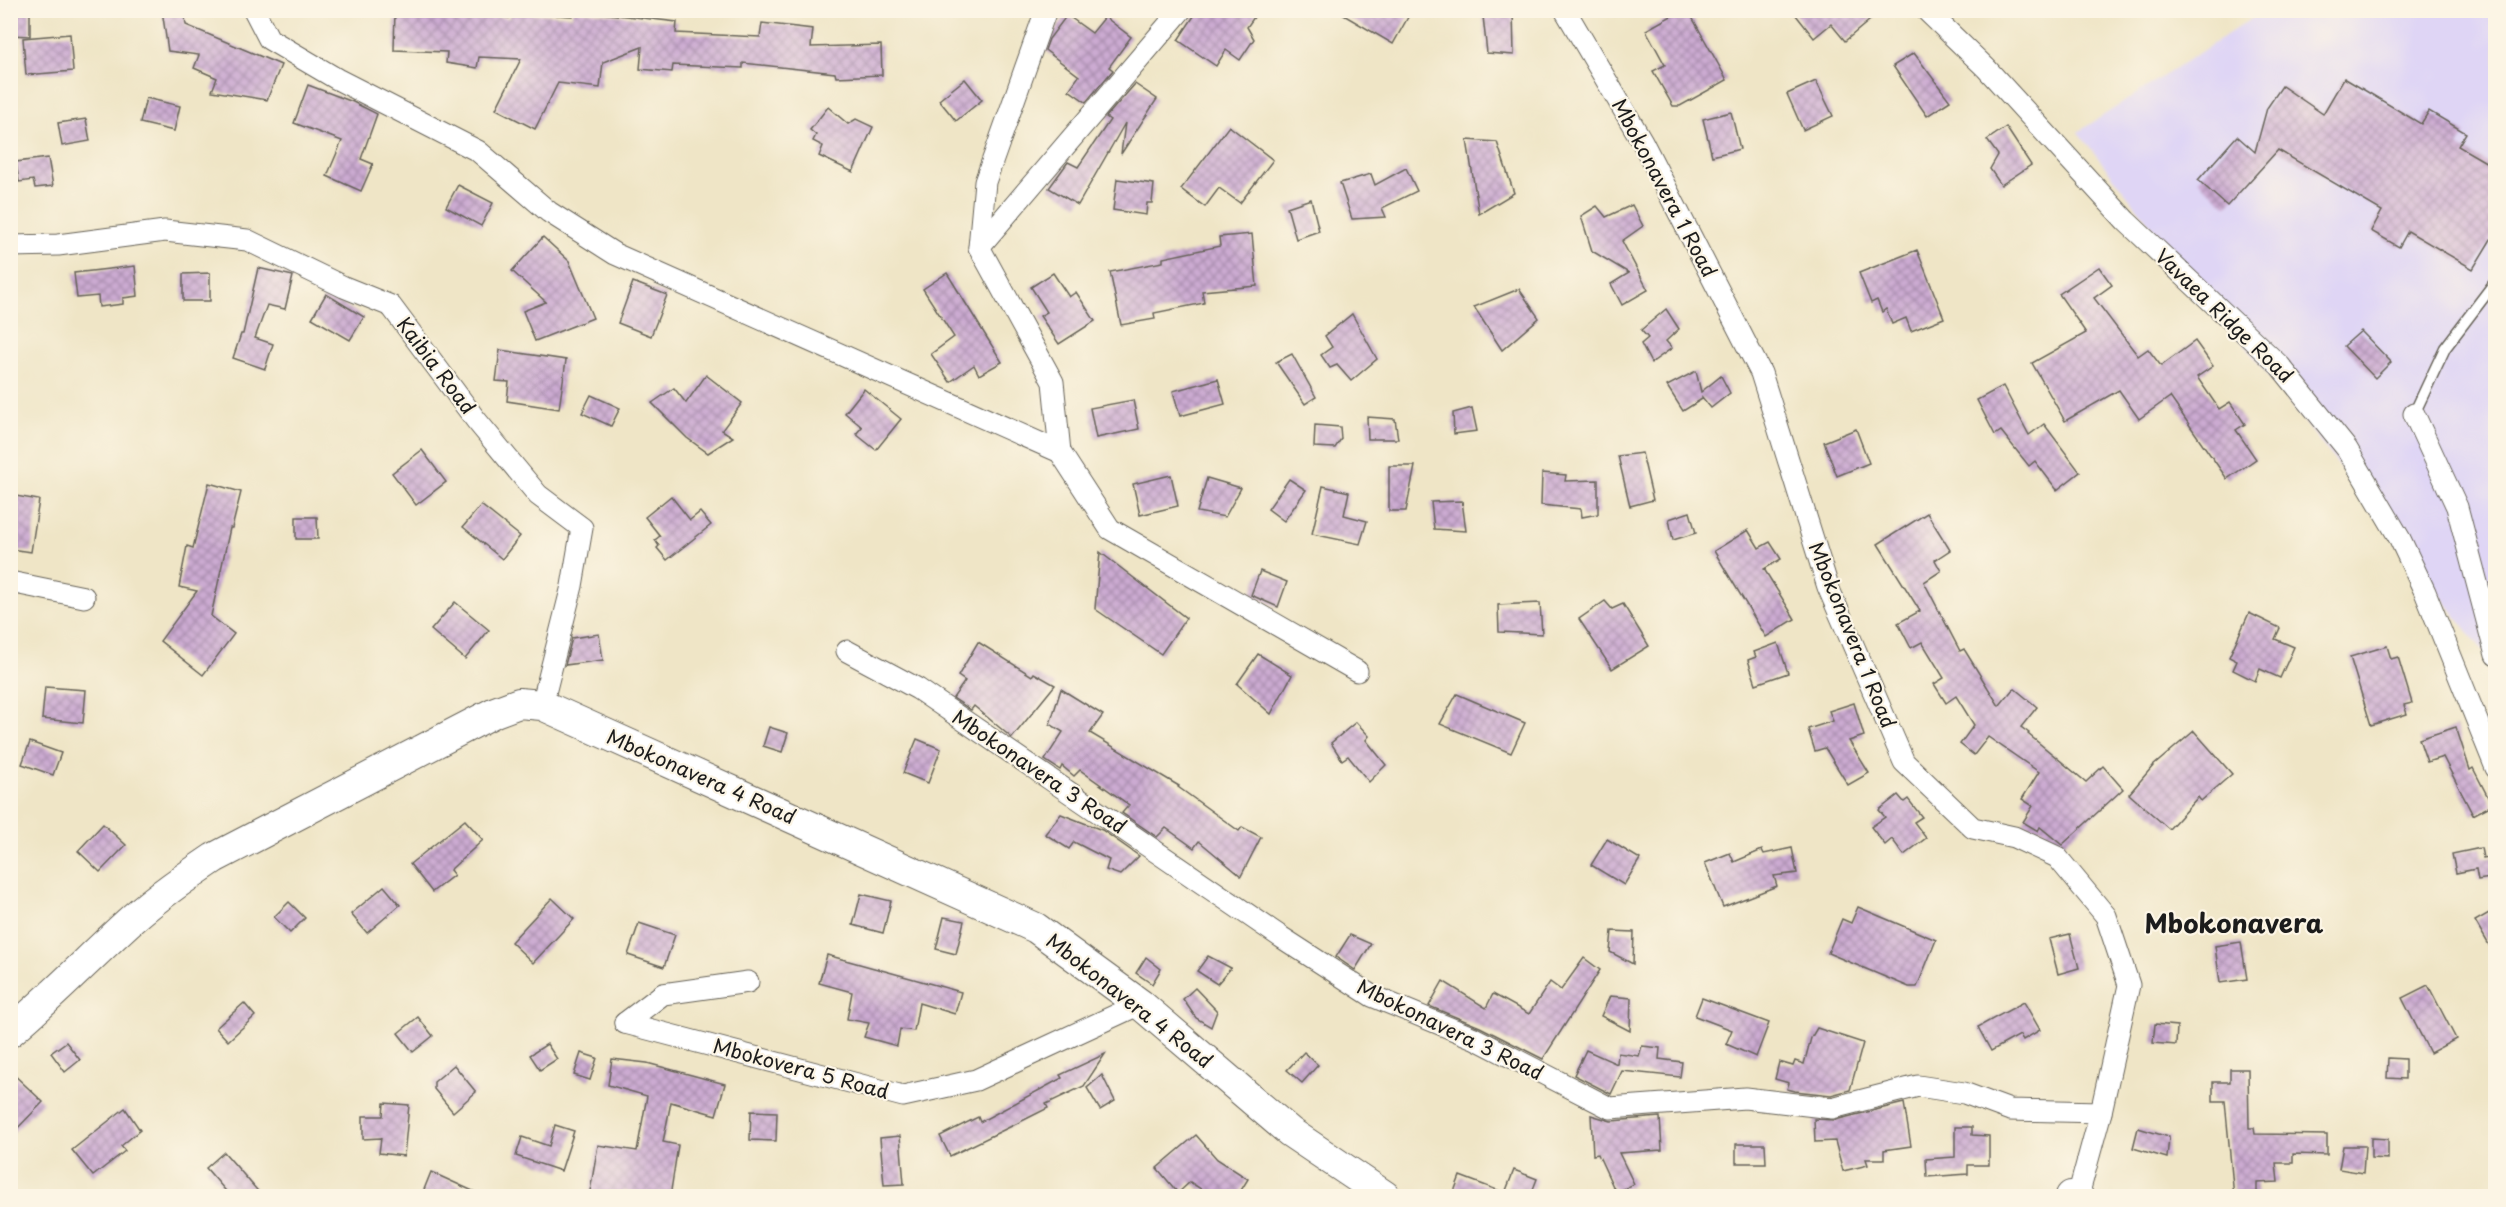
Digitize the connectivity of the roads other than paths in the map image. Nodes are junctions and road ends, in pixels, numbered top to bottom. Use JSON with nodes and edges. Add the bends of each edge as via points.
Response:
{"nodes":[{"id":1,"x":254,"y":10,"type":"edge"},
{"id":2,"x":1046,"y":10,"type":"edge"},
{"id":3,"x":1181,"y":10,"type":"edge"},
{"id":4,"x":1565,"y":10,"type":"edge"},
{"id":5,"x":1926,"y":10,"type":"edge"},
{"id":6,"x":10,"y":246,"type":"edge"},
{"id":7,"x":979,"y":247,"type":"junction"},
{"id":8,"x":2496,"y":281,"type":"edge"},
{"id":9,"x":2414,"y":414,"type":"joint"},
{"id":10,"x":1060,"y":452,"type":"junction"},
{"id":11,"x":10,"y":582,"type":"edge"},
{"id":12,"x":84,"y":597,"type":"dead end"},
{"id":13,"x":848,"y":651,"type":"dead end"},
{"id":14,"x":2496,"y":655,"type":"edge"},
{"id":15,"x":1357,"y":671,"type":"dead end"},
{"id":16,"x":542,"y":705,"type":"junction"},
{"id":17,"x":2496,"y":768,"type":"edge"},
{"id":18,"x":748,"y":982,"type":"dead end"},
{"id":19,"x":1140,"y":1004,"type":"junction"},
{"id":20,"x":10,"y":1032,"type":"edge"},
{"id":21,"x":2101,"y":1112,"type":"junction"},
{"id":22,"x":2078,"y":1196,"type":"edge"},
{"id":23,"x":1385,"y":1197,"type":"edge"},
{"id":24,"x":2071,"y":1197,"type":"edge"}],
"edges":[{"from":1,"to":10,"type":"street","via":[[269,39],[478,151],[549,212],[615,254]]},
{"from":2,"to":7,"type":"street","via":[[985,182]]},
{"from":3,"to":7,"type":"street"},
{"from":4,"to":21,"type":"street","name":"Mbokonavera 1 Road","via":[[1642,141],[1761,373],[1828,587],[1904,762],[1973,828],[2014,837],[2057,857],[2106,916],[2129,985]]},
{"from":5,"to":17,"type":"street","name":"Vavaea Ridge Road","via":[[1986,68],[2126,221],[2280,366],[2347,449],[2400,539],[2425,592]]},
{"from":6,"to":16,"type":"street","name":"Kaibia Road","via":[[58,245],[165,231],[248,240],[391,306],[538,495],[582,528],[572,586]]},
{"from":7,"to":10,"type":"street","via":[[1053,382]]},
{"from":8,"to":9,"type":"lane","via":[[2445,348]]},
{"from":9,"to":14,"type":"street","via":[[2457,507]]},
{"from":10,"to":15,"type":"street","via":[[1110,529]]},
{"from":11,"to":12,"type":"street"},
{"from":13,"to":21,"type":"street","name":"Mbokonavera 3 Road","via":[[918,689],[1372,996],[1474,1038],[1610,1108],[1744,1098],[1832,1108],[1918,1086],[1964,1093],[2010,1110]]},
{"from":16,"to":19,"type":"street","name":"Mbokonavera 4 Road","via":[[1036,928]]},
{"from":16,"to":20,"type":"street","name":"Mbokonavera 4 Road","via":[[519,703],[495,712],[214,858],[133,918]]},
{"from":18,"to":19,"type":"street","name":"Mbokovera 5 Road","via":[[663,994],[625,1023],[903,1096],[976,1080]]},
{"from":19,"to":23,"type":"street","name":"Mbokonavera 4 Road","via":[[1290,1132]]},
{"from":21,"to":22,"type":"street","name":"Mbokonavera 1 Road"},
{"from":22,"to":24,"type":"street"}]}
